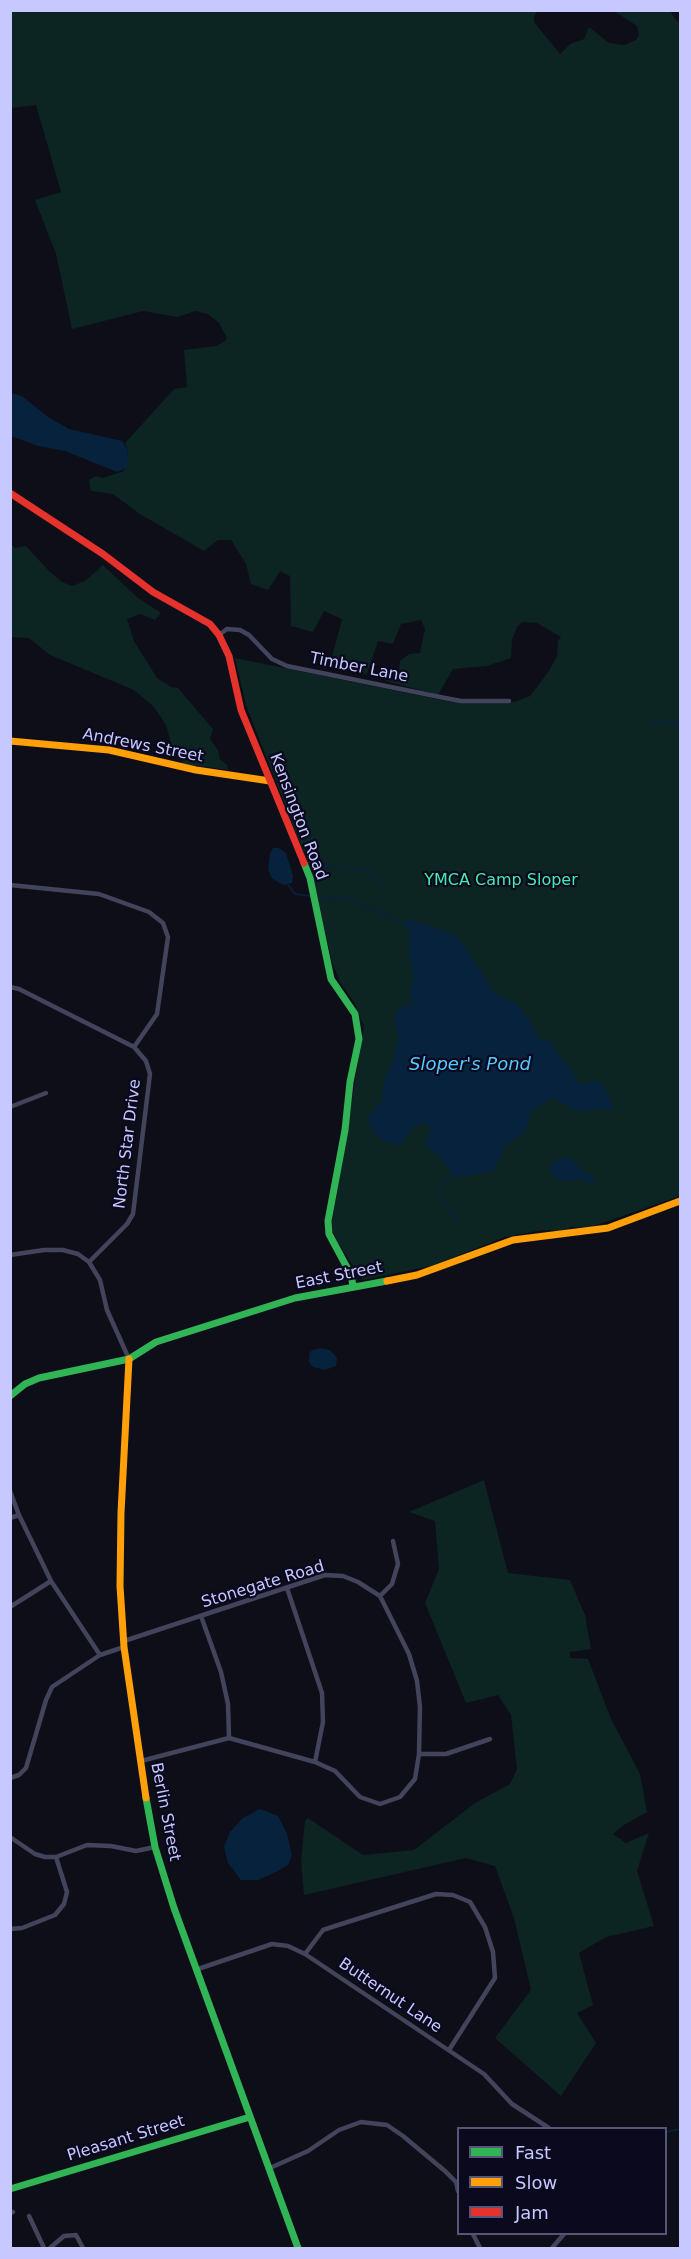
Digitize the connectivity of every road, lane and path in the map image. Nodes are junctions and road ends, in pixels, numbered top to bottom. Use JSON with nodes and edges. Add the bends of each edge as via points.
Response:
{"nodes":[{"id":1,"x":10,"y":493,"type":"edge"},
{"id":2,"x":219,"y":635,"type":"junction"},
{"id":3,"x":509,"y":701,"type":"dead end"},
{"id":4,"x":10,"y":741,"type":"edge"},
{"id":5,"x":270,"y":781,"type":"junction"},
{"id":6,"x":10,"y":885,"type":"edge"},
{"id":7,"x":10,"y":987,"type":"edge"},
{"id":8,"x":134,"y":1047,"type":"junction"},
{"id":9,"x":46,"y":1093,"type":"dead end"},
{"id":10,"x":10,"y":1107,"type":"edge"},
{"id":11,"x":681,"y":1201,"type":"edge"},
{"id":12,"x":10,"y":1255,"type":"edge"},
{"id":13,"x":90,"y":1262,"type":"junction"},
{"id":14,"x":353,"y":1286,"type":"junction"},
{"id":15,"x":129,"y":1359,"type":"junction"},
{"id":16,"x":10,"y":1396,"type":"edge"},
{"id":17,"x":10,"y":1491,"type":"edge"},
{"id":18,"x":19,"y":1515,"type":"junction"},
{"id":19,"x":10,"y":1518,"type":"edge"},
{"id":20,"x":393,"y":1541,"type":"dead end"},
{"id":21,"x":51,"y":1581,"type":"junction"},
{"id":22,"x":287,"y":1588,"type":"junction"},
{"id":23,"x":380,"y":1596,"type":"junction"},
{"id":24,"x":10,"y":1607,"type":"edge"},
{"id":25,"x":201,"y":1616,"type":"junction"},
{"id":26,"x":124,"y":1644,"type":"junction"},
{"id":27,"x":100,"y":1655,"type":"junction"},
{"id":28,"x":230,"y":1738,"type":"junction"},
{"id":29,"x":490,"y":1739,"type":"dead end"},
{"id":30,"x":419,"y":1754,"type":"junction"},
{"id":31,"x":141,"y":1761,"type":"junction"},
{"id":32,"x":315,"y":1762,"type":"junction"},
{"id":33,"x":10,"y":1778,"type":"edge"},
{"id":34,"x":10,"y":1837,"type":"edge"},
{"id":35,"x":155,"y":1847,"type":"junction"},
{"id":36,"x":56,"y":1857,"type":"junction"},
{"id":37,"x":10,"y":1929,"type":"edge"},
{"id":38,"x":305,"y":1954,"type":"junction"},
{"id":39,"x":198,"y":1969,"type":"junction"},
{"id":40,"x":449,"y":2050,"type":"junction"},
{"id":41,"x":250,"y":2116,"type":"junction"},
{"id":42,"x":547,"y":2127,"type":"edge"},
{"id":43,"x":270,"y":2168,"type":"junction"},
{"id":44,"x":457,"y":2185,"type":"edge"},
{"id":45,"x":10,"y":2189,"type":"edge"},
{"id":46,"x":29,"y":2216,"type":"dead end"},
{"id":47,"x":563,"y":2235,"type":"edge"},
{"id":48,"x":44,"y":2248,"type":"edge"},
{"id":49,"x":50,"y":2248,"type":"edge"},
{"id":50,"x":83,"y":2248,"type":"edge"},
{"id":51,"x":298,"y":2248,"type":"edge"},
{"id":52,"x":552,"y":2248,"type":"edge"}],
"edges":[{"from":1,"to":2,"type":"main road","name":"Kensington Road","via":[[153,592],[199,616]]},
{"from":2,"to":3,"type":"street","name":"Timber Lane","via":[[227,629],[245,632],[273,659],[287,666],[461,701]]},
{"from":2,"to":5,"type":"main road","name":"Kensington Road","via":[[229,656],[241,710]]},
{"from":4,"to":5,"type":"main road","name":"Andrews Street","via":[[109,750],[196,770]]},
{"from":5,"to":14,"type":"main road","name":"Kensington Road","via":[[310,878],[331,979],[355,1014],[359,1039],[328,1221],[329,1234]]},
{"from":6,"to":8,"type":"street","via":[[99,894],[149,912],[162,923],[168,938],[157,1014]]},
{"from":7,"to":8,"type":"street","via":[[19,988]]},
{"from":8,"to":13,"type":"street","name":"North Star Drive","via":[[146,1061],[150,1074],[133,1214]]},
{"from":9,"to":10,"type":"street"},
{"from":11,"to":14,"type":"main road","name":"East Street","via":[[608,1228],[513,1240],[417,1275]]},
{"from":12,"to":13,"type":"street","via":[[63,1250]]},
{"from":13,"to":15,"type":"street"},
{"from":14,"to":15,"type":"main road","name":"East Street","via":[[295,1298],[156,1342]]},
{"from":15,"to":16,"type":"main road","name":"East Street","via":[[39,1378]]},
{"from":15,"to":26,"type":"main road","name":"Berlin Street","via":[[121,1513]]},
{"from":17,"to":18,"type":"street"},
{"from":18,"to":19,"type":"street"},
{"from":18,"to":21,"type":"street"},
{"from":20,"to":23,"type":"street","via":[[398,1564],[392,1584]]},
{"from":21,"to":24,"type":"street"},
{"from":21,"to":27,"type":"street"},
{"from":22,"to":23,"type":"street","name":"Stonegate Road","via":[[325,1575],[342,1576]]},
{"from":22,"to":25,"type":"street","name":"Stonegate Road"},
{"from":22,"to":32,"type":"street","via":[[322,1693],[323,1722]]},
{"from":23,"to":30,"type":"street","via":[[409,1654],[417,1681]]},
{"from":25,"to":26,"type":"street","name":"Stonegate Road"},
{"from":25,"to":28,"type":"street","via":[[221,1672]]},
{"from":26,"to":27,"type":"street","name":"Stonegate Road"},
{"from":26,"to":31,"type":"main road","name":"Berlin Street"},
{"from":27,"to":33,"type":"street","name":"Stonegate Road","via":[[52,1688],[26,1768]]},
{"from":28,"to":31,"type":"street"},
{"from":28,"to":32,"type":"street"},
{"from":29,"to":30,"type":"street","via":[[446,1754]]},
{"from":30,"to":32,"type":"street","via":[[415,1779],[400,1797],[380,1804],[360,1797],[335,1771]]},
{"from":31,"to":35,"type":"main road","name":"Berlin Street"},
{"from":34,"to":36,"type":"street","via":[[35,1854]]},
{"from":35,"to":36,"type":"street","via":[[136,1851],[87,1845]]},
{"from":35,"to":39,"type":"main road","name":"Berlin Street"},
{"from":36,"to":37,"type":"street","via":[[67,1892],[64,1904],[55,1915]]},
{"from":38,"to":39,"type":"street","name":"Butternut Lane","via":[[272,1944]]},
{"from":38,"to":40,"type":"street","name":"Butternut Lane"},
{"from":38,"to":40,"type":"street","via":[[323,1930],[436,1894],[470,1902],[485,1927],[493,1952],[495,1978]]},
{"from":39,"to":41,"type":"main road","name":"Berlin Street"},
{"from":40,"to":42,"type":"street","name":"Butternut Lane","via":[[484,2074],[512,2104]]},
{"from":41,"to":43,"type":"main road","name":"Berlin Street"},
{"from":41,"to":45,"type":"main road","name":"Pleasant Street"},
{"from":43,"to":44,"type":"street","via":[[361,2122],[387,2125]]},
{"from":43,"to":51,"type":"main road","name":"Berlin Street"},
{"from":46,"to":48,"type":"street"},
{"from":47,"to":52,"type":"street"},
{"from":49,"to":50,"type":"street","via":[[64,2236],[76,2235]]}]}
